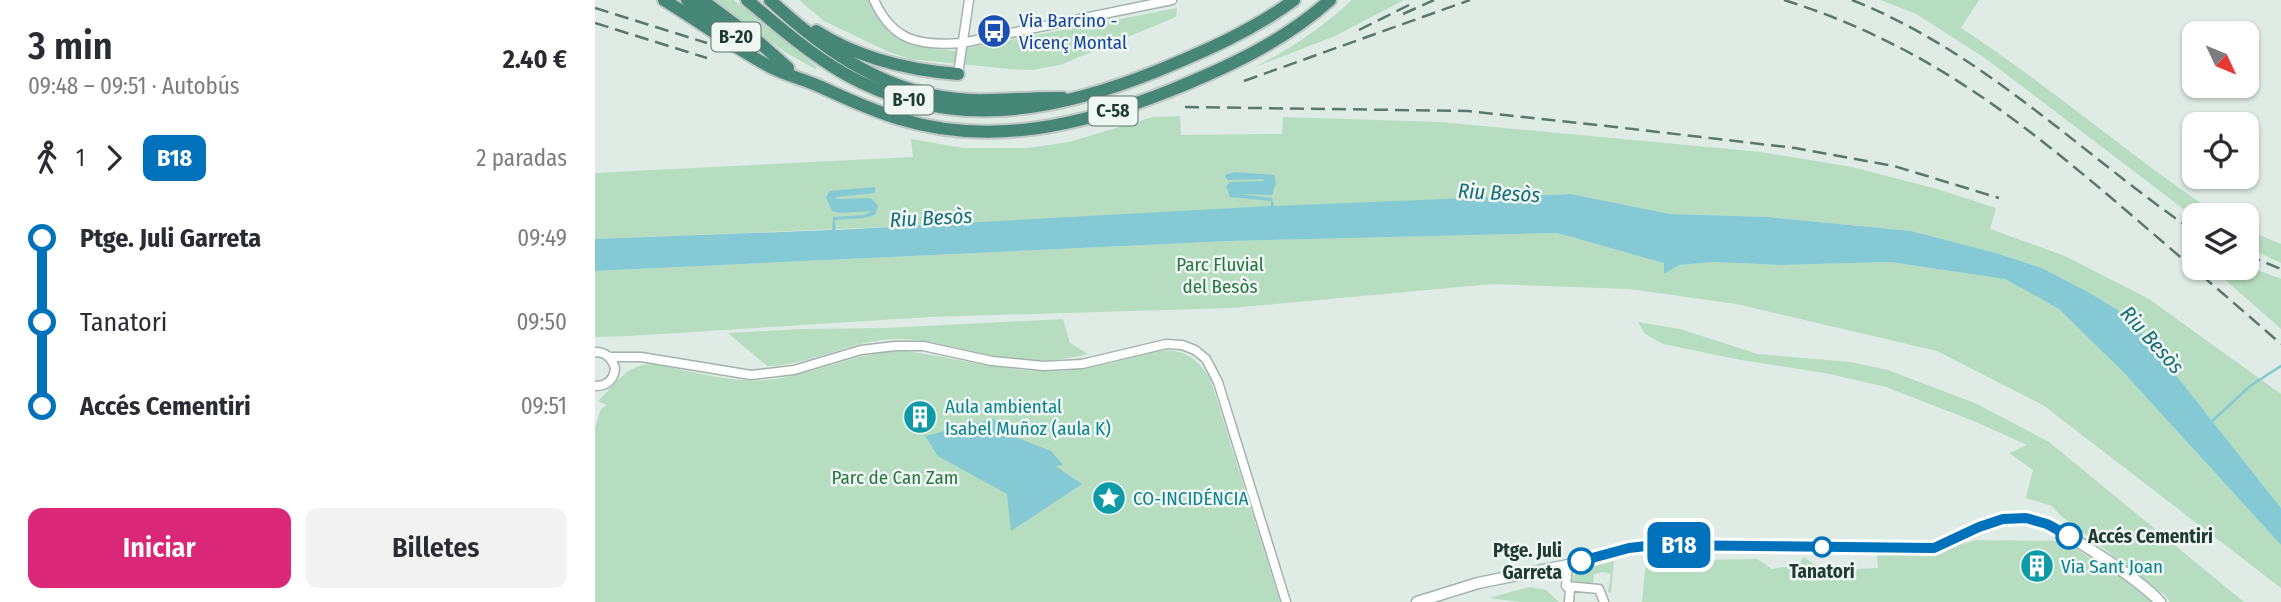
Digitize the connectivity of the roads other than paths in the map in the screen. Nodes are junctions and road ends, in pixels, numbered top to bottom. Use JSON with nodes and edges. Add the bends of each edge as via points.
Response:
{"nodes":[{"id":1,"x":664,"y":0,"type":"edge"},
{"id":2,"x":687,"y":0,"type":"edge"},
{"id":3,"x":702,"y":0,"type":"edge"},
{"id":4,"x":747,"y":0,"type":"edge"},
{"id":5,"x":772,"y":0,"type":"edge"},
{"id":6,"x":874,"y":0,"type":"edge"},
{"id":7,"x":969,"y":0,"type":"edge"},
{"id":8,"x":1172,"y":0,"type":"edge"},
{"id":9,"x":1294,"y":0,"type":"edge"},
{"id":10,"x":1330,"y":0,"type":"edge"},
{"id":11,"x":1143,"y":4,"type":"edge"},
{"id":12,"x":962,"y":43,"type":"junction"},
{"id":13,"x":788,"y":68,"type":"junction"},
{"id":14,"x":958,"y":74,"type":"joint"},
{"id":15,"x":818,"y":86,"type":"junction"},
{"id":16,"x":1078,"y":98,"type":"junction"},
{"id":17,"x":595,"y":352,"type":"edge"},
{"id":18,"x":610,"y":357,"type":"junction"},
{"id":19,"x":595,"y":387,"type":"edge"},
{"id":20,"x":1568,"y":565,"type":"junction"},
{"id":21,"x":1566,"y":586,"type":"junction"},
{"id":22,"x":1286,"y":602,"type":"edge"},
{"id":23,"x":1417,"y":602,"type":"edge"},
{"id":24,"x":1569,"y":602,"type":"edge"},
{"id":25,"x":1604,"y":602,"type":"edge"},
{"id":26,"x":2161,"y":602,"type":"edge"}],
"edges":[{"from":1,"to":15,"type":"highway","via":[[768,66]]},
{"from":2,"to":13,"type":"highway","number":"B-20","via":[[756,52]]},
{"from":3,"to":13,"type":"highway"},
{"from":4,"to":16,"type":"highway","number":"B-10","via":[[831,65],[897,97],[978,111],[1027,109]]},
{"from":5,"to":14,"type":"highway","via":[[850,49],[907,68]]},
{"from":5,"to":16,"type":"highway","via":[[837,55],[901,86],[970,100]]},
{"from":6,"to":12,"type":"street","via":[[892,28],[913,40],[929,45]]},
{"from":7,"to":12,"type":"street"},
{"from":8,"to":11,"type":"street"},
{"from":9,"to":16,"type":"highway","number":"B-10","via":[[1207,51]]},
{"from":10,"to":15,"type":"highway","number":"C-58","via":[[1274,41],[1205,76],[1120,109],[1040,129],[985,132],[931,127],[880,113]]},
{"from":11,"to":12,"type":"street"},
{"from":12,"to":14,"type":"street"},
{"from":13,"to":15,"type":"highway","number":"C-58"},
{"from":17,"to":18,"type":"street"},
{"from":18,"to":19,"type":"street","via":[[613,377]]},
{"from":18,"to":22,"type":"street","via":[[641,357],[751,374],[795,370],[895,346],[923,346],[1044,366],[1174,344],[1195,350],[1206,359],[1220,384]]},
{"from":20,"to":21,"type":"street"},
{"from":20,"to":23,"type":"street","via":[[1478,583]]},
{"from":20,"to":26,"type":"street","via":[[1655,545],[1934,548],[2003,519],[2026,518],[2071,537]]},
{"from":21,"to":24,"type":"street"},
{"from":21,"to":25,"type":"street","via":[[1599,589]]}]}
